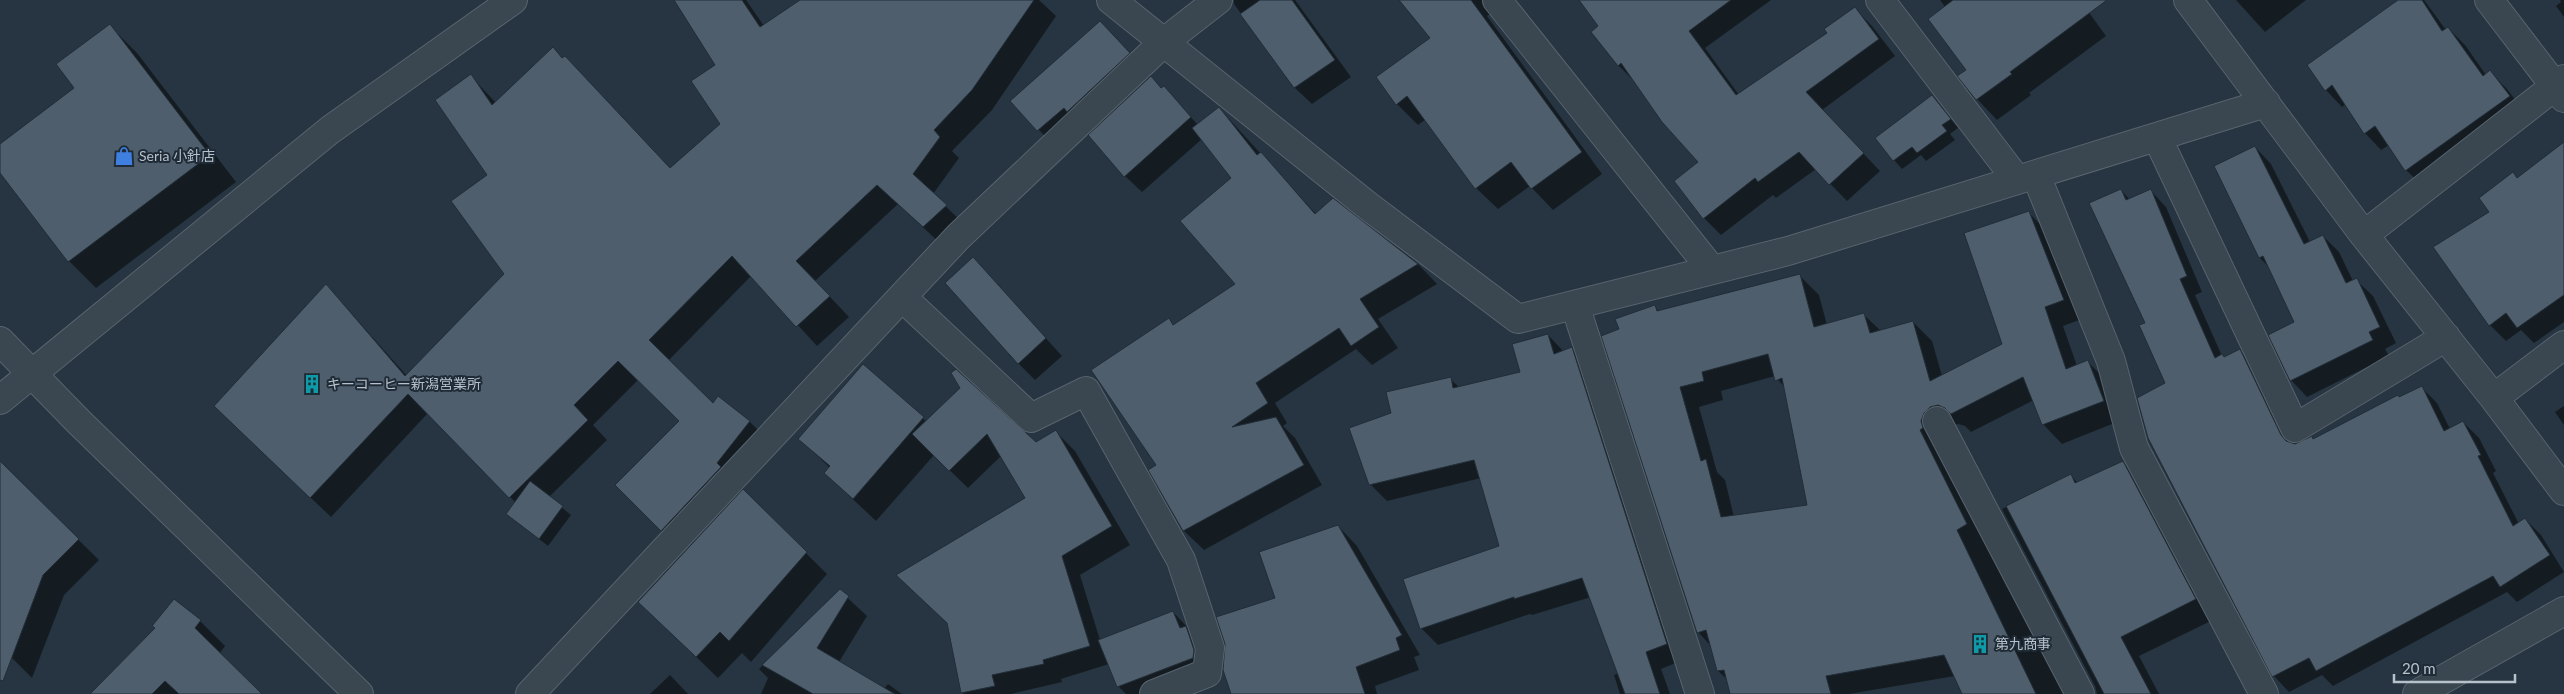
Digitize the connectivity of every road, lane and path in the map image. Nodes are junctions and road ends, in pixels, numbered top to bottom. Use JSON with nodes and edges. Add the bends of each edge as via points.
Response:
{"nodes":[{"id":1,"x":513,"y":0,"type":"edge"},
{"id":2,"x":1111,"y":0,"type":"edge"},
{"id":3,"x":1218,"y":0,"type":"edge"},
{"id":4,"x":1497,"y":0,"type":"edge"},
{"id":5,"x":1880,"y":0,"type":"edge"},
{"id":6,"x":2188,"y":0,"type":"edge"},
{"id":7,"x":2489,"y":0,"type":"edge"},
{"id":8,"x":1164,"y":42,"type":"junction"},
{"id":9,"x":2561,"y":88,"type":"edge"},
{"id":10,"x":2266,"y":103,"type":"junction"},
{"id":11,"x":2157,"y":137,"type":"junction"},
{"id":12,"x":2026,"y":177,"type":"junction"},
{"id":13,"x":2364,"y":235,"type":"junction"},
{"id":14,"x":1712,"y":270,"type":"junction"},
{"id":15,"x":902,"y":297,"type":"junction"},
{"id":16,"x":1575,"y":305,"type":"junction"},
{"id":17,"x":2446,"y":338,"type":"junction"},
{"id":18,"x":0,"y":341,"type":"edge"},
{"id":19,"x":2564,"y":345,"type":"edge"},
{"id":20,"x":34,"y":373,"type":"junction"},
{"id":21,"x":2494,"y":398,"type":"junction"},
{"id":22,"x":0,"y":400,"type":"edge"},
{"id":23,"x":1937,"y":421,"type":"dead end"},
{"id":24,"x":2564,"y":491,"type":"edge"},
{"id":25,"x":2564,"y":610,"type":"edge"},
{"id":26,"x":359,"y":694,"type":"edge"},
{"id":27,"x":530,"y":694,"type":"edge"},
{"id":28,"x":1154,"y":694,"type":"edge"},
{"id":29,"x":1700,"y":694,"type":"edge"},
{"id":30,"x":2080,"y":694,"type":"edge"},
{"id":31,"x":2264,"y":694,"type":"edge"},
{"id":32,"x":2417,"y":694,"type":"edge"}],
"edges":[{"from":1,"to":20,"type":"street","via":[[330,130]]},
{"from":2,"to":8,"type":"street"},
{"from":3,"to":8,"type":"street"},
{"from":4,"to":14,"type":"street"},
{"from":5,"to":12,"type":"street"},
{"from":6,"to":10,"type":"street"},
{"from":7,"to":9,"type":"street"},
{"from":8,"to":15,"type":"street","via":[[958,237]]},
{"from":8,"to":16,"type":"street","via":[[1368,206],[1518,319]]},
{"from":9,"to":13,"type":"street"},
{"from":10,"to":11,"type":"street"},
{"from":10,"to":13,"type":"street"},
{"from":11,"to":12,"type":"street"},
{"from":11,"to":17,"type":"street","via":[[2295,428]]},
{"from":12,"to":14,"type":"street","via":[[1788,251]]},
{"from":12,"to":31,"type":"street","via":[[2111,361],[2134,448]]},
{"from":13,"to":17,"type":"street"},
{"from":14,"to":16,"type":"street"},
{"from":15,"to":27,"type":"street"},
{"from":15,"to":28,"type":"street","via":[[1032,418],[1086,391],[1181,560],[1210,648],[1208,673]]},
{"from":16,"to":29,"type":"street"},
{"from":17,"to":21,"type":"street"},
{"from":18,"to":20,"type":"street"},
{"from":19,"to":21,"type":"street"},
{"from":20,"to":22,"type":"street"},
{"from":20,"to":26,"type":"street","via":[[78,422]]},
{"from":21,"to":24,"type":"street"},
{"from":23,"to":30,"type":"street"},
{"from":25,"to":32,"type":"street"}]}
